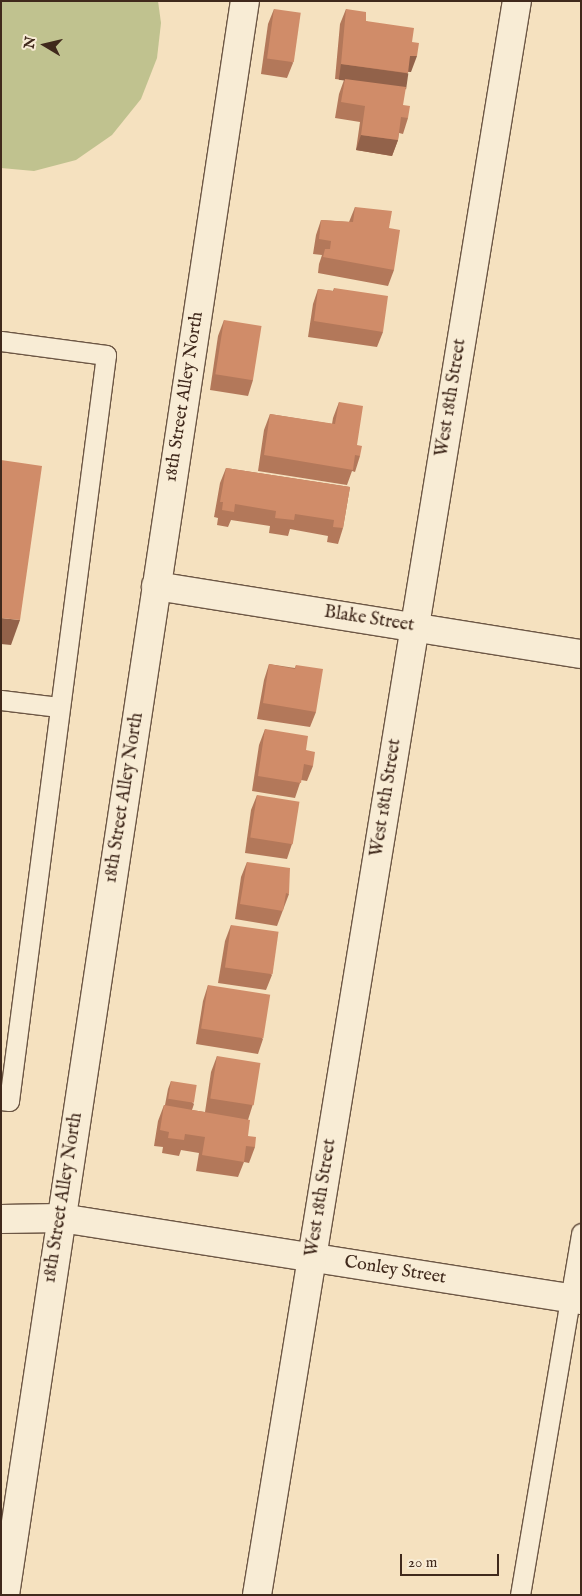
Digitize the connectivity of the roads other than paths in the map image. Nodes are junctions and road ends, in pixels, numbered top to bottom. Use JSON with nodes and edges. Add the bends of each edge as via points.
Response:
{"nodes":[{"id":1,"x":244,"y":1,"type":"edge"},
{"id":2,"x":517,"y":1,"type":"edge"},
{"id":3,"x":1,"y":341,"type":"edge"},
{"id":4,"x":156,"y":586,"type":"junction"},
{"id":5,"x":415,"y":627,"type":"junction"},
{"id":6,"x":581,"y":654,"type":"edge"},
{"id":7,"x":1,"y":700,"type":"edge"},
{"id":8,"x":59,"y":707,"type":"junction"},
{"id":9,"x":1,"y":1100,"type":"edge"},
{"id":10,"x":61,"y":1218,"type":"junction"},
{"id":11,"x":1,"y":1219,"type":"edge"},
{"id":12,"x":581,"y":1233,"type":"edge"},
{"id":13,"x":312,"y":1258,"type":"junction"},
{"id":14,"x":575,"y":1299,"type":"edge"},
{"id":15,"x":5,"y":1595,"type":"edge"},
{"id":16,"x":257,"y":1595,"type":"edge"},
{"id":17,"x":520,"y":1595,"type":"edge"}],
"edges":[{"from":1,"to":4,"type":"street","name":"18th Street Alley North"},
{"from":2,"to":5,"type":"street","name":"West 18th Street"},
{"from":3,"to":8,"type":"lane","via":[[106,356]]},
{"from":4,"to":5,"type":"street","name":"Blake Street"},
{"from":4,"to":10,"type":"street","name":"18th Street Alley North"},
{"from":5,"to":6,"type":"street","name":"Blake Street"},
{"from":5,"to":13,"type":"street","name":"West 18th Street"},
{"from":7,"to":8,"type":"lane"},
{"from":8,"to":9,"type":"lane","via":[[10,1100]]},
{"from":10,"to":11,"type":"street","name":"Conley Street"},
{"from":10,"to":13,"type":"street","name":"Conley Street"},
{"from":10,"to":15,"type":"street","name":"18th Street Alley North"},
{"from":12,"to":14,"type":"lane"},
{"from":13,"to":14,"type":"street","name":"Conley Street"},
{"from":13,"to":16,"type":"street","name":"West 18th Street"},
{"from":14,"to":17,"type":"lane"}]}
